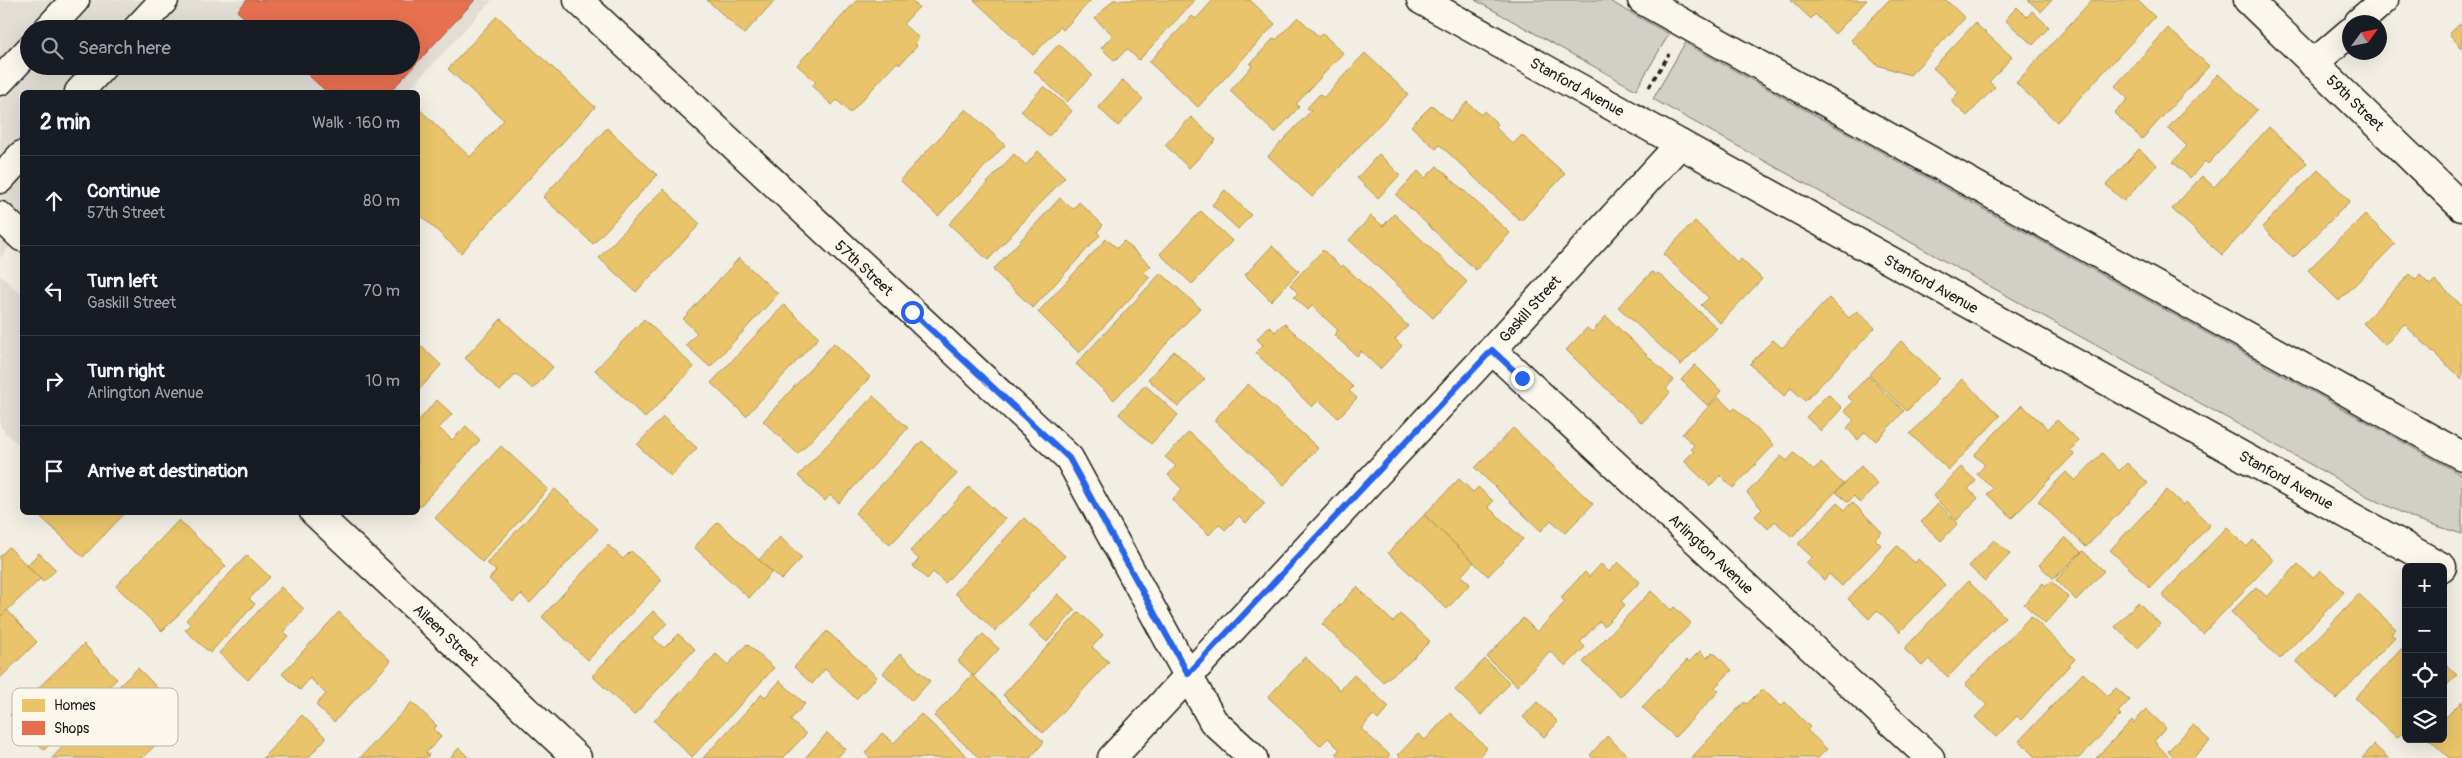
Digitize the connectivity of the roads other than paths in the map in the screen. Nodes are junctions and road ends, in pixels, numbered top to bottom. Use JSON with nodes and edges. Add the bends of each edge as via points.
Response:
{"nodes":[{"id":1,"x":75,"y":0,"type":"edge"},
{"id":2,"x":164,"y":0,"type":"edge"},
{"id":3,"x":578,"y":0,"type":"edge"},
{"id":4,"x":1421,"y":0,"type":"edge"},
{"id":5,"x":1642,"y":0,"type":"edge"},
{"id":6,"x":2248,"y":0,"type":"edge"},
{"id":7,"x":2384,"y":0,"type":"edge"},
{"id":8,"x":2368,"y":15,"type":"edge"},
{"id":9,"x":56,"y":20,"type":"edge"},
{"id":10,"x":145,"y":20,"type":"edge"},
{"id":11,"x":2342,"y":39,"type":"edge"},
{"id":12,"x":20,"y":60,"type":"edge"},
{"id":13,"x":2313,"y":64,"type":"junction"},
{"id":14,"x":95,"y":75,"type":"edge"},
{"id":15,"x":0,"y":81,"type":"edge"},
{"id":16,"x":81,"y":90,"type":"edge"},
{"id":17,"x":1680,"y":144,"type":"junction"},
{"id":18,"x":20,"y":157,"type":"edge"},
{"id":19,"x":0,"y":180,"type":"edge"},
{"id":20,"x":2462,"y":207,"type":"edge"},
{"id":21,"x":0,"y":216,"type":"edge"},
{"id":22,"x":20,"y":235,"type":"edge"},
{"id":23,"x":1492,"y":350,"type":"junction"},
{"id":24,"x":2462,"y":456,"type":"edge"},
{"id":25,"x":317,"y":515,"type":"edge"},
{"id":26,"x":2435,"y":563,"type":"edge"},
{"id":27,"x":2447,"y":570,"type":"edge"},
{"id":28,"x":2462,"y":578,"type":"edge"},
{"id":29,"x":1188,"y":674,"type":"junction"},
{"id":30,"x":577,"y":758,"type":"edge"},
{"id":31,"x":1112,"y":758,"type":"edge"},
{"id":32,"x":1253,"y":758,"type":"edge"},
{"id":33,"x":1930,"y":758,"type":"edge"}],
"edges":[{"from":1,"to":9,"type":"street"},
{"from":2,"to":10,"type":"street"},
{"from":3,"to":29,"type":"street","name":"57th Street","via":[[1069,458]]},
{"from":4,"to":17,"type":"street","name":"Stanford Avenue"},
{"from":5,"to":24,"type":"street"},
{"from":6,"to":13,"type":"street","name":"59th Street"},
{"from":7,"to":8,"type":"street"},
{"from":11,"to":13,"type":"street"},
{"from":12,"to":15,"type":"street"},
{"from":13,"to":20,"type":"street","name":"59th Street"},
{"from":14,"to":16,"type":"street"},
{"from":17,"to":23,"type":"street","name":"Gaskill Street"},
{"from":17,"to":26,"type":"street","name":"Stanford Avenue"},
{"from":18,"to":19,"type":"street"},
{"from":21,"to":22,"type":"street"},
{"from":23,"to":29,"type":"street","name":"Gaskill Street"},
{"from":23,"to":33,"type":"street","name":"Arlington Avenue"},
{"from":25,"to":30,"type":"street","name":"Aileen Street"},
{"from":27,"to":28,"type":"street","name":"Stanford Avenue"},
{"from":29,"to":31,"type":"street","name":"Gaskill Street"},
{"from":29,"to":32,"type":"street","name":"57th Street","via":[[1213,721]]}]}
